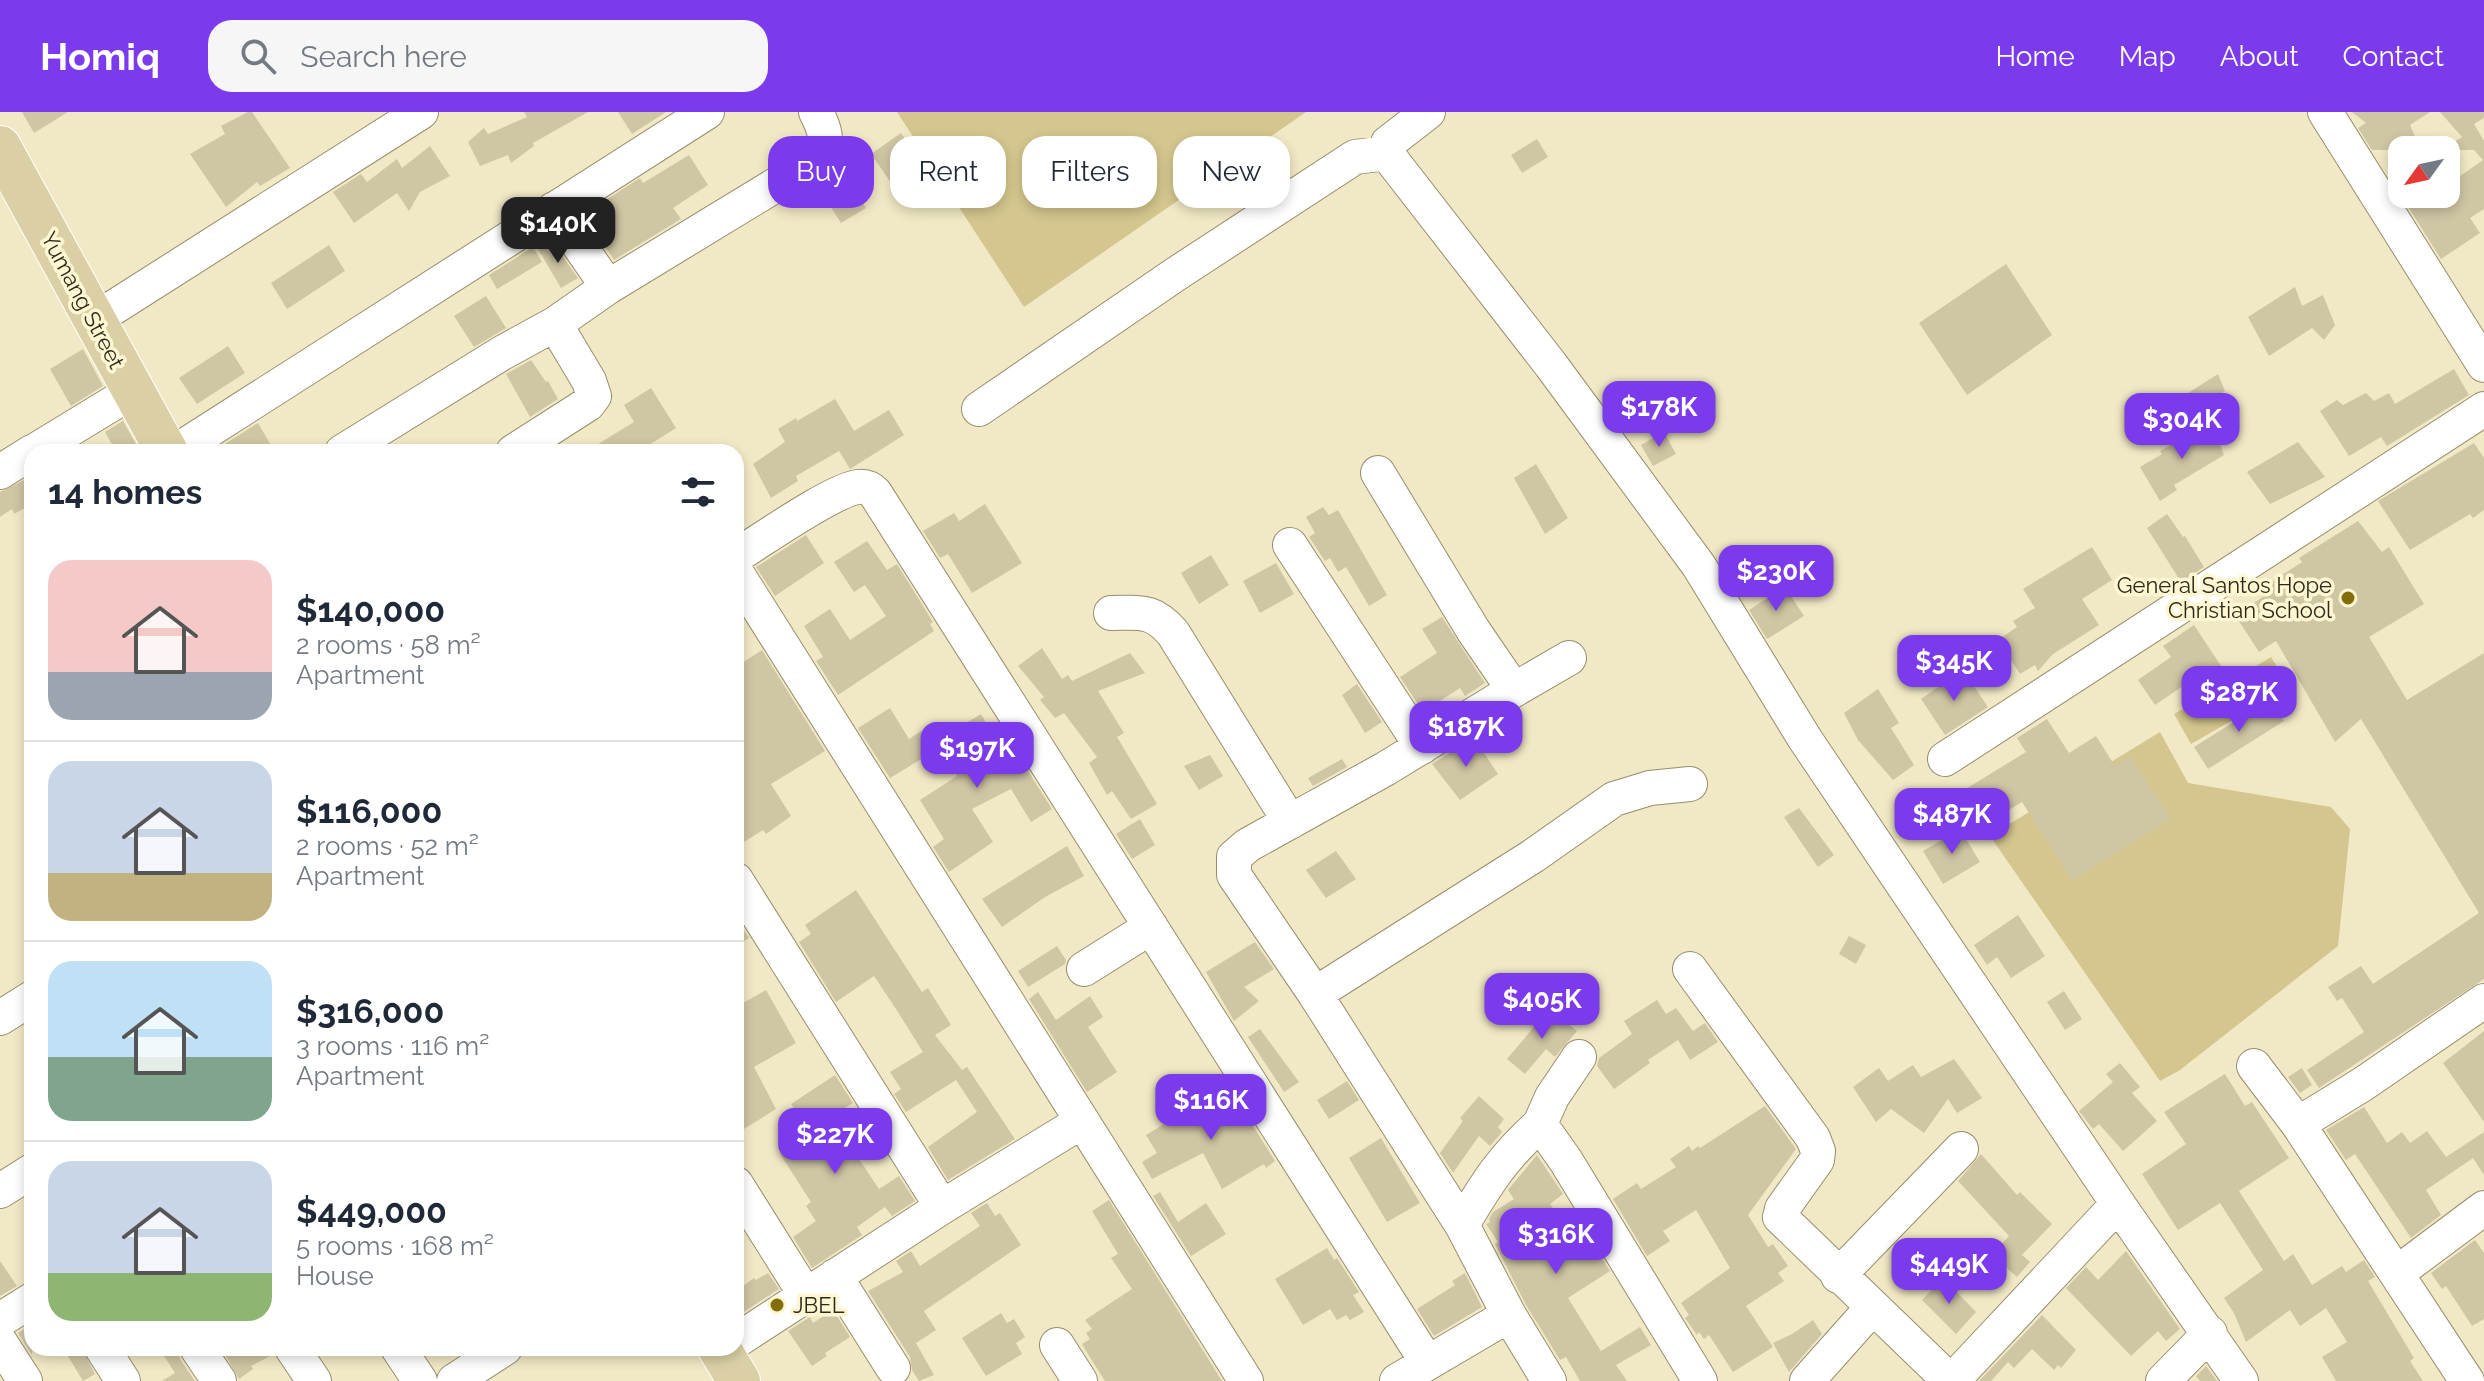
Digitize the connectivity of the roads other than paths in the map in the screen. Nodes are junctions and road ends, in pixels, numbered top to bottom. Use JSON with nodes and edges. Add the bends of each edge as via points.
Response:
{"nodes":[{"id":1,"x":421,"y":112,"type":"edge"},
{"id":2,"x":707,"y":112,"type":"edge"},
{"id":3,"x":816,"y":112,"type":"edge"},
{"id":4,"x":1428,"y":112,"type":"edge"},
{"id":5,"x":2325,"y":112,"type":"edge"},
{"id":6,"x":1388,"y":153,"type":"junction"},
{"id":7,"x":6,"y":173,"type":"edge"},
{"id":8,"x":554,"y":209,"type":"junction"},
{"id":9,"x":608,"y":287,"type":"junction"},
{"id":10,"x":94,"y":320,"type":"junction"},
{"id":11,"x":555,"y":324,"type":"junction"},
{"id":12,"x":2484,"y":365,"type":"edge"},
{"id":13,"x":133,"y":391,"type":"junction"},
{"id":14,"x":979,"y":409,"type":"dead end"},
{"id":15,"x":2484,"y":409,"type":"edge"},
{"id":16,"x":45,"y":444,"type":"edge"},
{"id":17,"x":163,"y":444,"type":"edge"},
{"id":18,"x":187,"y":444,"type":"edge"},
{"id":19,"x":355,"y":444,"type":"edge"},
{"id":20,"x":526,"y":444,"type":"edge"},
{"id":21,"x":24,"y":457,"type":"edge"},
{"id":22,"x":0,"y":472,"type":"edge"},
{"id":23,"x":1378,"y":473,"type":"dead end"},
{"id":24,"x":1290,"y":545,"type":"dead end"},
{"id":25,"x":744,"y":551,"type":"edge"},
{"id":26,"x":744,"y":585,"type":"edge"},
{"id":27,"x":1111,"y":613,"type":"dead end"},
{"id":28,"x":1569,"y":658,"type":"dead end"},
{"id":29,"x":1514,"y":690,"type":"junction"},
{"id":30,"x":1422,"y":747,"type":"junction"},
{"id":31,"x":1945,"y":759,"type":"dead end"},
{"id":32,"x":1690,"y":784,"type":"dead end"},
{"id":33,"x":1290,"y":822,"type":"junction"},
{"id":34,"x":744,"y":893,"type":"edge"},
{"id":35,"x":1151,"y":927,"type":"junction"},
{"id":36,"x":1084,"y":969,"type":"dead end"},
{"id":37,"x":1690,"y":969,"type":"dead end"},
{"id":38,"x":1315,"y":994,"type":"junction"},
{"id":39,"x":2484,"y":1001,"type":"edge"},
{"id":40,"x":24,"y":1003,"type":"edge"},
{"id":41,"x":0,"y":1018,"type":"edge"},
{"id":42,"x":1579,"y":1057,"type":"dead end"},
{"id":43,"x":2254,"y":1066,"type":"dead end"},
{"id":44,"x":1081,"y":1122,"type":"junction"},
{"id":45,"x":1540,"y":1124,"type":"junction"},
{"id":46,"x":2298,"y":1124,"type":"junction"},
{"id":47,"x":1961,"y":1149,"type":"dead end"},
{"id":48,"x":24,"y":1176,"type":"edge"},
{"id":49,"x":0,"y":1191,"type":"edge"},
{"id":50,"x":744,"y":1197,"type":"edge"},
{"id":51,"x":2118,"y":1204,"type":"junction"},
{"id":52,"x":942,"y":1207,"type":"junction"},
{"id":53,"x":2484,"y":1208,"type":"edge"},
{"id":54,"x":1462,"y":1225,"type":"junction"},
{"id":55,"x":2397,"y":1273,"type":"junction"},
{"id":56,"x":835,"y":1276,"type":"junction"},
{"id":57,"x":1838,"y":1276,"type":"junction"},
{"id":58,"x":805,"y":1294,"type":"junction"},
{"id":59,"x":24,"y":1305,"type":"edge"},
{"id":60,"x":1872,"y":1308,"type":"junction"},
{"id":61,"x":1509,"y":1315,"type":"junction"},
{"id":62,"x":0,"y":1320,"type":"edge"},
{"id":63,"x":2210,"y":1333,"type":"junction"},
{"id":64,"x":0,"y":1342,"type":"edge"},
{"id":65,"x":744,"y":1342,"type":"edge"},
{"id":66,"x":1057,"y":1345,"type":"dead end"},
{"id":67,"x":107,"y":1356,"type":"edge"},
{"id":68,"x":202,"y":1356,"type":"edge"},
{"id":69,"x":297,"y":1356,"type":"edge"},
{"id":70,"x":403,"y":1356,"type":"edge"},
{"id":71,"x":489,"y":1356,"type":"edge"},
{"id":72,"x":1427,"y":1362,"type":"junction"},
{"id":73,"x":893,"y":1368,"type":"dead end"},
{"id":74,"x":25,"y":1381,"type":"edge"},
{"id":75,"x":123,"y":1381,"type":"edge"},
{"id":76,"x":219,"y":1381,"type":"edge"},
{"id":77,"x":314,"y":1381,"type":"edge"},
{"id":78,"x":420,"y":1381,"type":"edge"},
{"id":79,"x":454,"y":1381,"type":"edge"},
{"id":80,"x":1080,"y":1381,"type":"edge"},
{"id":81,"x":1246,"y":1381,"type":"edge"},
{"id":82,"x":1397,"y":1381,"type":"edge"},
{"id":83,"x":1549,"y":1381,"type":"edge"},
{"id":84,"x":1700,"y":1381,"type":"edge"},
{"id":85,"x":1807,"y":1381,"type":"edge"},
{"id":86,"x":1951,"y":1381,"type":"edge"},
{"id":87,"x":2163,"y":1381,"type":"edge"},
{"id":88,"x":2241,"y":1381,"type":"edge"},
{"id":89,"x":2467,"y":1381,"type":"edge"}],
"edges":[{"from":1,"to":10,"type":"street"},
{"from":2,"to":8,"type":"street"},
{"from":3,"to":9,"type":"street","via":[[827,139],[815,161]]},
{"from":4,"to":6,"type":"street","via":[[1388,143]]},
{"from":5,"to":12,"type":"street"},
{"from":6,"to":14,"type":"street","via":[[1355,157]]},
{"from":6,"to":51,"type":"street","via":[[1699,566],[1805,739]]},
{"from":7,"to":10,"type":"main road","name":"Yumang Street"},
{"from":8,"to":9,"type":"street"},
{"from":8,"to":18,"type":"street"},
{"from":9,"to":11,"type":"street"},
{"from":10,"to":13,"type":"main road","name":"Yumang Street"},
{"from":11,"to":19,"type":"street"},
{"from":11,"to":20,"type":"street","via":[[594,396]]},
{"from":13,"to":16,"type":"street"},
{"from":13,"to":17,"type":"main road","name":"Yumang Street"},
{"from":15,"to":31,"type":"street"},
{"from":21,"to":22,"type":"street"},
{"from":23,"to":29,"type":"street"},
{"from":24,"to":30,"type":"street"},
{"from":25,"to":35,"type":"street","via":[[836,495],[861,486],[875,493]]},
{"from":26,"to":44,"type":"street"},
{"from":27,"to":33,"type":"street","via":[[1147,612],[1173,633]]},
{"from":28,"to":29,"type":"street"},
{"from":29,"to":30,"type":"street"},
{"from":30,"to":33,"type":"street"},
{"from":32,"to":38,"type":"street","via":[[1614,799]]},
{"from":33,"to":38,"type":"street","via":[[1248,845],[1232,865],[1241,888]]},
{"from":34,"to":52,"type":"street"},
{"from":35,"to":36,"type":"street"},
{"from":35,"to":72,"type":"street"},
{"from":37,"to":57,"type":"street","via":[[1813,1138],[1817,1160],[1780,1217]]},
{"from":38,"to":54,"type":"street"},
{"from":39,"to":46,"type":"street"},
{"from":40,"to":41,"type":"street"},
{"from":42,"to":45,"type":"street"},
{"from":43,"to":46,"type":"street"},
{"from":44,"to":52,"type":"street"},
{"from":44,"to":81,"type":"street"},
{"from":45,"to":54,"type":"street","via":[[1492,1174]]},
{"from":45,"to":84,"type":"street"},
{"from":46,"to":55,"type":"street"},
{"from":47,"to":57,"type":"street"},
{"from":48,"to":49,"type":"street"},
{"from":50,"to":58,"type":"street"},
{"from":51,"to":63,"type":"street"},
{"from":51,"to":86,"type":"street"},
{"from":52,"to":56,"type":"street"},
{"from":53,"to":55,"type":"street"},
{"from":54,"to":61,"type":"street"},
{"from":55,"to":89,"type":"street"},
{"from":56,"to":58,"type":"street"},
{"from":56,"to":73,"type":"street"},
{"from":57,"to":60,"type":"street"},
{"from":58,"to":65,"type":"street"},
{"from":59,"to":62,"type":"street"},
{"from":60,"to":85,"type":"street"},
{"from":60,"to":86,"type":"street"},
{"from":61,"to":72,"type":"street"},
{"from":61,"to":83,"type":"street"},
{"from":63,"to":87,"type":"street"},
{"from":63,"to":88,"type":"street"},
{"from":64,"to":74,"type":"street"},
{"from":66,"to":80,"type":"street"},
{"from":67,"to":75,"type":"street"},
{"from":68,"to":76,"type":"street"},
{"from":69,"to":77,"type":"street"},
{"from":70,"to":78,"type":"street"},
{"from":71,"to":79,"type":"street"},
{"from":72,"to":82,"type":"street"}]}
